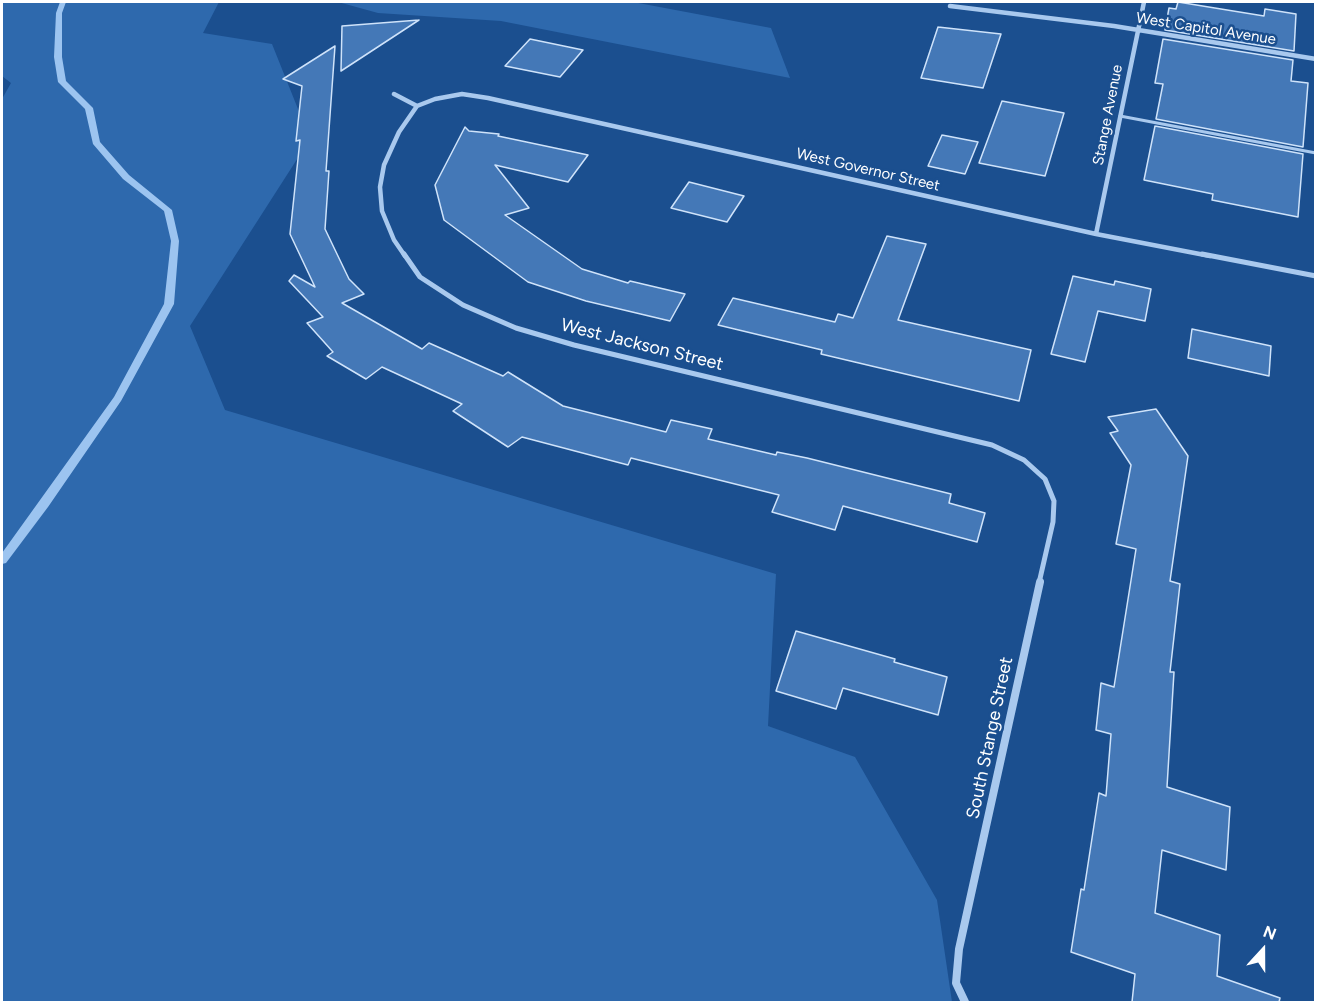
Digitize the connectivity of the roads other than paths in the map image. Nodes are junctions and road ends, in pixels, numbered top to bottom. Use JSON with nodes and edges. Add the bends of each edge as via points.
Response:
{"nodes":[{"id":1,"x":1144,"y":2,"type":"edge"},
{"id":2,"x":950,"y":6,"type":"dead end"},
{"id":3,"x":1137,"y":30,"type":"junction"},
{"id":4,"x":1316,"y":59,"type":"edge"},
{"id":5,"x":394,"y":94,"type":"dead end"},
{"id":6,"x":417,"y":106,"type":"junction"},
{"id":7,"x":1120,"y":116,"type":"junction"},
{"id":8,"x":1316,"y":153,"type":"edge"},
{"id":9,"x":1096,"y":234,"type":"junction"},
{"id":10,"x":1316,"y":276,"type":"edge"},
{"id":11,"x":1045,"y":479,"type":"joint"},
{"id":12,"x":965,"y":1002,"type":"edge"}],
"edges":[{"from":1,"to":3,"type":"street","name":"Stange Avenue"},
{"from":2,"to":3,"type":"street","name":"West Capitol Avenue"},
{"from":3,"to":4,"type":"street","name":"West Capitol Avenue"},
{"from":3,"to":7,"type":"street","name":"Stange Avenue"},
{"from":5,"to":6,"type":"street"},
{"from":6,"to":9,"type":"street","name":"West Governor Street","via":[[462,94],[488,98]]},
{"from":6,"to":11,"type":"street","name":"West Jackson Street","via":[[399,132],[384,165],[380,187],[382,211],[394,240],[420,277],[463,305],[516,328],[574,345],[992,446],[1024,460]]},
{"from":7,"to":8,"type":"lane"},
{"from":7,"to":9,"type":"street","name":"Stange Avenue"},
{"from":9,"to":10,"type":"street","name":"West Governor Street"},
{"from":11,"to":12,"type":"street","name":"South Stange Street","via":[[1054,501],[1053,522],[959,949],[956,983]]}]}
